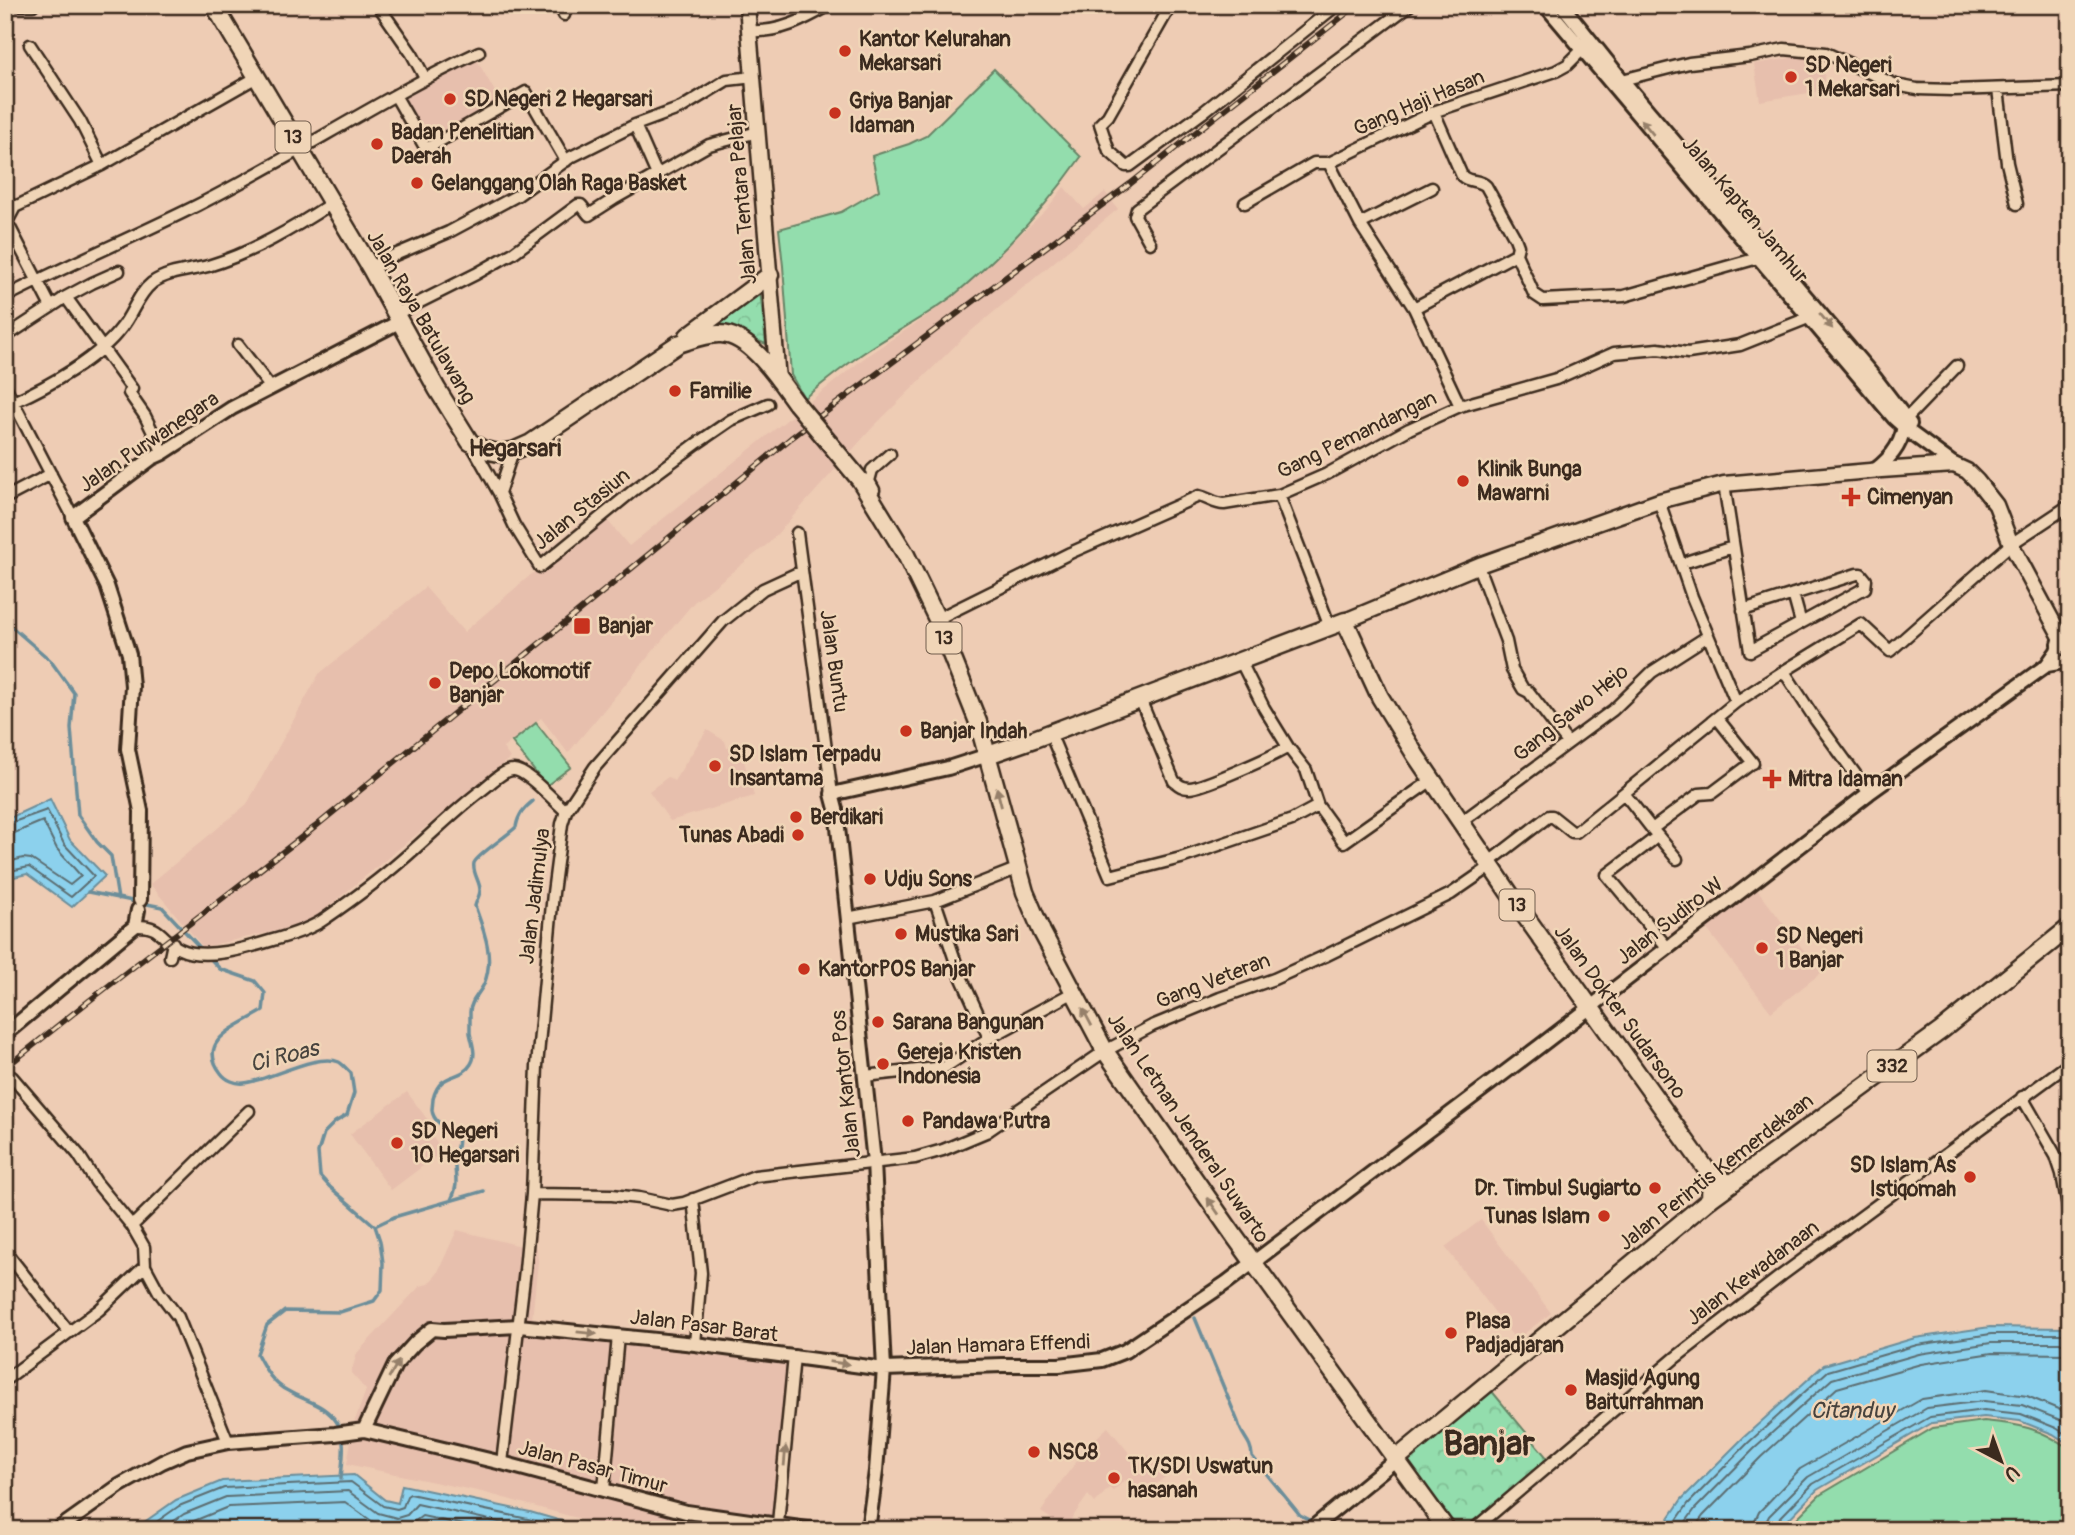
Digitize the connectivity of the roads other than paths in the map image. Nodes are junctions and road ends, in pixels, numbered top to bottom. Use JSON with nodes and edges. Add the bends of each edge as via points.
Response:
{"nodes":[{"id":1,"x":19,"y":5,"type":"edge"},
{"id":2,"x":33,"y":5,"type":"edge"},
{"id":3,"x":214,"y":5,"type":"edge"},
{"id":4,"x":378,"y":5,"type":"edge"},
{"id":5,"x":747,"y":5,"type":"edge"},
{"id":6,"x":830,"y":5,"type":"edge"},
{"id":7,"x":1171,"y":5,"type":"edge"},
{"id":8,"x":1337,"y":5,"type":"edge"},
{"id":9,"x":1410,"y":5,"type":"edge"},
{"id":10,"x":1545,"y":5,"type":"edge"},
{"id":11,"x":1562,"y":5,"type":"edge"},
{"id":12,"x":749,"y":31,"type":"junction"},
{"id":13,"x":30,"y":45,"type":"dead end"},
{"id":14,"x":1583,"y":49,"type":"junction"},
{"id":15,"x":480,"y":52,"type":"dead end"},
{"id":16,"x":257,"y":76,"type":"junction"},
{"id":17,"x":754,"y":77,"type":"junction"},
{"id":18,"x":425,"y":78,"type":"junction"},
{"id":19,"x":1618,"y":84,"type":"junction"},
{"id":20,"x":2070,"y":86,"type":"edge"},
{"id":21,"x":1998,"y":89,"type":"junction"},
{"id":22,"x":395,"y":95,"type":"junction"},
{"id":23,"x":1434,"y":112,"type":"junction"},
{"id":24,"x":635,"y":125,"type":"junction"},
{"id":25,"x":758,"y":132,"type":"junction"},
{"id":26,"x":300,"y":150,"type":"junction"},
{"id":27,"x":566,"y":161,"type":"junction"},
{"id":28,"x":1329,"y":163,"type":"junction"},
{"id":29,"x":102,"y":165,"type":"junction"},
{"id":30,"x":657,"y":175,"type":"junction"},
{"id":31,"x":1432,"y":188,"type":"dead end"},
{"id":32,"x":1716,"y":198,"type":"junction"},
{"id":33,"x":332,"y":203,"type":"junction"},
{"id":34,"x":1245,"y":203,"type":"dead end"},
{"id":35,"x":10,"y":204,"type":"edge"},
{"id":36,"x":2018,"y":204,"type":"dead end"},
{"id":37,"x":1360,"y":224,"type":"junction"},
{"id":38,"x":1150,"y":243,"type":"dead end"},
{"id":39,"x":1516,"y":254,"type":"junction"},
{"id":40,"x":1758,"y":258,"type":"junction"},
{"id":41,"x":372,"y":269,"type":"junction"},
{"id":42,"x":118,"y":271,"type":"dead end"},
{"id":43,"x":770,"y":275,"type":"junction"},
{"id":44,"x":37,"y":281,"type":"junction"},
{"id":45,"x":5,"y":297,"type":"edge"},
{"id":46,"x":64,"y":298,"type":"junction"},
{"id":47,"x":51,"y":307,"type":"junction"},
{"id":48,"x":1414,"y":307,"type":"junction"},
{"id":49,"x":1808,"y":317,"type":"junction"},
{"id":50,"x":397,"y":318,"type":"junction"},
{"id":51,"x":5,"y":337,"type":"edge"},
{"id":52,"x":678,"y":344,"type":"junction"},
{"id":53,"x":238,"y":345,"type":"dead end"},
{"id":54,"x":103,"y":346,"type":"junction"},
{"id":55,"x":1957,"y":366,"type":"dead end"},
{"id":56,"x":778,"y":380,"type":"junction"},
{"id":57,"x":5,"y":386,"type":"edge"},
{"id":58,"x":271,"y":388,"type":"junction"},
{"id":59,"x":13,"y":402,"type":"junction"},
{"id":60,"x":768,"y":404,"type":"dead end"},
{"id":61,"x":1460,"y":406,"type":"junction"},
{"id":62,"x":1904,"y":420,"type":"junction"},
{"id":63,"x":470,"y":442,"type":"junction"},
{"id":64,"x":513,"y":451,"type":"junction"},
{"id":65,"x":163,"y":453,"type":"junction"},
{"id":66,"x":890,"y":454,"type":"dead end"},
{"id":67,"x":1956,"y":466,"type":"junction"},
{"id":68,"x":1875,"y":470,"type":"junction"},
{"id":69,"x":51,"y":474,"type":"junction"},
{"id":70,"x":1724,"y":484,"type":"junction"},
{"id":71,"x":499,"y":494,"type":"junction"},
{"id":72,"x":1279,"y":495,"type":"junction"},
{"id":73,"x":5,"y":498,"type":"edge"},
{"id":74,"x":1659,"y":501,"type":"junction"},
{"id":75,"x":2070,"y":505,"type":"edge"},
{"id":76,"x":73,"y":517,"type":"junction"},
{"id":77,"x":797,"y":533,"type":"dead end"},
{"id":78,"x":2011,"y":544,"type":"junction"},
{"id":79,"x":1733,"y":547,"type":"junction"},
{"id":80,"x":1689,"y":561,"type":"dead end"},
{"id":81,"x":1478,"y":566,"type":"junction"},
{"id":82,"x":802,"y":571,"type":"junction"},
{"id":83,"x":1793,"y":594,"type":"junction"},
{"id":84,"x":1742,"y":610,"type":"junction"},
{"id":85,"x":935,"y":615,"type":"junction"},
{"id":86,"x":1801,"y":623,"type":"junction"},
{"id":87,"x":1338,"y":624,"type":"junction"},
{"id":88,"x":1708,"y":636,"type":"junction"},
{"id":89,"x":2065,"y":642,"type":"edge"},
{"id":90,"x":1240,"y":660,"type":"junction"},
{"id":91,"x":2070,"y":661,"type":"edge"},
{"id":92,"x":2047,"y":665,"type":"junction"},
{"id":93,"x":1782,"y":673,"type":"junction"},
{"id":94,"x":1140,"y":699,"type":"junction"},
{"id":95,"x":1736,"y":702,"type":"junction"},
{"id":96,"x":1717,"y":718,"type":"junction"},
{"id":97,"x":1050,"y":733,"type":"junction"},
{"id":98,"x":1568,"y":743,"type":"junction"},
{"id":99,"x":1288,"y":747,"type":"junction"},
{"id":100,"x":988,"y":755,"type":"junction"},
{"id":101,"x":1432,"y":780,"type":"junction"},
{"id":102,"x":1624,"y":793,"type":"junction"},
{"id":103,"x":1869,"y":793,"type":"junction"},
{"id":104,"x":832,"y":794,"type":"junction"},
{"id":105,"x":1318,"y":806,"type":"junction"},
{"id":106,"x":566,"y":811,"type":"junction"},
{"id":107,"x":1461,"y":823,"type":"junction"},
{"id":108,"x":1655,"y":832,"type":"junction"},
{"id":109,"x":1677,"y":859,"type":"dead end"},
{"id":110,"x":1489,"y":865,"type":"junction"},
{"id":111,"x":1019,"y":868,"type":"junction"},
{"id":112,"x":935,"y":901,"type":"junction"},
{"id":113,"x":848,"y":918,"type":"junction"},
{"id":114,"x":135,"y":926,"type":"junction"},
{"id":115,"x":2070,"y":927,"type":"edge"},
{"id":116,"x":173,"y":943,"type":"junction"},
{"id":117,"x":1667,"y":947,"type":"junction"},
{"id":118,"x":170,"y":957,"type":"dead end"},
{"id":119,"x":1074,"y":992,"type":"junction"},
{"id":120,"x":1591,"y":1007,"type":"junction"},
{"id":121,"x":5,"y":1034,"type":"edge"},
{"id":122,"x":989,"y":1038,"type":"junction"},
{"id":123,"x":1105,"y":1051,"type":"junction"},
{"id":124,"x":2070,"y":1063,"type":"edge"},
{"id":125,"x":865,"y":1076,"type":"junction"},
{"id":126,"x":12,"y":1077,"type":"dead end"},
{"id":127,"x":2022,"y":1097,"type":"junction"},
{"id":128,"x":249,"y":1111,"type":"dead end"},
{"id":129,"x":874,"y":1162,"type":"junction"},
{"id":130,"x":1711,"y":1175,"type":"junction"},
{"id":131,"x":1731,"y":1182,"type":"junction"},
{"id":132,"x":532,"y":1194,"type":"junction"},
{"id":133,"x":693,"y":1199,"type":"junction"},
{"id":134,"x":1710,"y":1199,"type":"junction"},
{"id":135,"x":2070,"y":1219,"type":"edge"},
{"id":136,"x":132,"y":1226,"type":"junction"},
{"id":137,"x":5,"y":1251,"type":"edge"},
{"id":138,"x":1252,"y":1262,"type":"junction"},
{"id":139,"x":145,"y":1266,"type":"junction"},
{"id":140,"x":519,"y":1326,"type":"junction"},
{"id":141,"x":69,"y":1332,"type":"junction"},
{"id":142,"x":618,"y":1336,"type":"junction"},
{"id":143,"x":695,"y":1344,"type":"junction"},
{"id":144,"x":794,"y":1356,"type":"junction"},
{"id":145,"x":884,"y":1369,"type":"junction"},
{"id":146,"x":5,"y":1380,"type":"edge"},
{"id":147,"x":364,"y":1430,"type":"junction"},
{"id":148,"x":228,"y":1441,"type":"junction"},
{"id":149,"x":1395,"y":1460,"type":"junction"},
{"id":150,"x":502,"y":1463,"type":"junction"},
{"id":151,"x":604,"y":1489,"type":"junction"},
{"id":152,"x":778,"y":1524,"type":"junction"},
{"id":153,"x":57,"y":1530,"type":"edge"},
{"id":154,"x":815,"y":1530,"type":"edge"},
{"id":155,"x":868,"y":1530,"type":"edge"},
{"id":156,"x":1310,"y":1530,"type":"edge"},
{"id":157,"x":1447,"y":1530,"type":"edge"},
{"id":158,"x":1473,"y":1530,"type":"edge"}],
"edges":[{"from":1,"to":2,"type":"street"},
{"from":3,"to":16,"type":"main road","name":"Jalan Raya Batulawang","number":"13"},
{"from":4,"to":18,"type":"street"},
{"from":5,"to":12,"type":"main road","name":"Jalan Tentara Pelajar"},
{"from":6,"to":12,"type":"street","via":[[777,30]]},
{"from":7,"to":8,"type":"street","via":[[1100,124],[1109,151],[1126,166],[1202,113]]},
{"from":9,"to":38,"type":"street","via":[[1137,209],[1135,216]]},
{"from":10,"to":14,"type":"street","name":"Jalan Kapten Jamhur"},
{"from":11,"to":19,"type":"street","name":"Jalan Kapten Jamhur"},
{"from":12,"to":17,"type":"main road","name":"Jalan Tentara Pelajar"},
{"from":13,"to":29,"type":"street","via":[[80,121]]},
{"from":14,"to":19,"type":"street","name":"Jalan Kapten Jamhur"},
{"from":14,"to":23,"type":"street","name":"Gang Haji Hasan","via":[[1556,71]]},
{"from":15,"to":18,"type":"street"},
{"from":16,"to":26,"type":"main road","name":"Jalan Raya Batulawang","number":"13"},
{"from":16,"to":29,"type":"street"},
{"from":17,"to":24,"type":"street","via":[[727,80],[681,108]]},
{"from":17,"to":25,"type":"main road","name":"Jalan Tentara Pelajar"},
{"from":18,"to":22,"type":"street"},
{"from":19,"to":21,"type":"street","via":[[1689,63],[1800,49],[1826,53],[1896,85]]},
{"from":19,"to":32,"type":"street","name":"Jalan Kapten Jamhur"},
{"from":20,"to":21,"type":"street"},
{"from":21,"to":36,"type":"street","via":[[2007,163]]},
{"from":22,"to":26,"type":"street"},
{"from":22,"to":27,"type":"street","via":[[426,149],[526,92]]},
{"from":23,"to":28,"type":"street","name":"Gang Haji Hasan"},
{"from":23,"to":39,"type":"street","via":[[1462,176],[1486,186],[1515,238]]},
{"from":24,"to":27,"type":"street"},
{"from":24,"to":30,"type":"street"},
{"from":25,"to":30,"type":"street","via":[[709,145]]},
{"from":25,"to":43,"type":"main road","name":"Jalan Tentara Pelajar"},
{"from":26,"to":33,"type":"main road","name":"Jalan Raya Batulawang","number":"13"},
{"from":26,"to":44,"type":"street","via":[[198,205]]},
{"from":27,"to":41,"type":"street","via":[[518,195]]},
{"from":28,"to":34,"type":"street","name":"Gang Haji Hasan","via":[[1314,163]]},
{"from":28,"to":37,"type":"street"},
{"from":29,"to":35,"type":"street"},
{"from":30,"to":50,"type":"street","via":[[590,215],[578,205],[513,253]]},
{"from":31,"to":37,"type":"street"},
{"from":32,"to":40,"type":"street","name":"Jalan Kapten Jamhur"},
{"from":32,"to":62,"type":"street","name":"Jalan Kapten Jamhur","one_way":true},
{"from":33,"to":41,"type":"main road","name":"Jalan Raya Batulawang","number":"13"},
{"from":33,"to":54,"type":"street","via":[[249,249],[153,282]]},
{"from":35,"to":44,"type":"street","via":[[8,222]]},
{"from":37,"to":48,"type":"street"},
{"from":39,"to":40,"type":"street","via":[[1534,294],[1543,300],[1624,296]]},
{"from":39,"to":48,"type":"street"},
{"from":40,"to":49,"type":"street","name":"Jalan Kapten Jamhur"},
{"from":41,"to":50,"type":"main road","name":"Jalan Raya Batulawang","number":"13"},
{"from":42,"to":46,"type":"street"},
{"from":43,"to":52,"type":"main road"},
{"from":43,"to":56,"type":"main road","name":"Jalan Tentara Pelajar"},
{"from":44,"to":45,"type":"street"},
{"from":44,"to":47,"type":"street"},
{"from":46,"to":47,"type":"street"},
{"from":46,"to":54,"type":"street"},
{"from":47,"to":51,"type":"street"},
{"from":48,"to":61,"type":"street"},
{"from":49,"to":61,"type":"street","name":"Gang Pemandangan","via":[[1740,345],[1688,354],[1658,349],[1614,353],[1556,379]]},
{"from":49,"to":62,"type":"street","name":"Jalan Kapten Jamhur"},
{"from":50,"to":58,"type":"street","name":"Jalan Purwanegara"},
{"from":50,"to":63,"type":"main road","name":"Jalan Raya Batulawang","number":"13"},
{"from":52,"to":56,"type":"main road","number":"13","via":[[722,334],[738,338],[754,348]]},
{"from":52,"to":64,"type":"main road","number":"13"},
{"from":53,"to":58,"type":"street"},
{"from":54,"to":59,"type":"street","via":[[71,371]]},
{"from":54,"to":65,"type":"street"},
{"from":55,"to":62,"type":"street"},
{"from":56,"to":85,"type":"main road","name":"Jalan Letnan Jenderal Suwarto","number":"13","bridge":true,"via":[[860,480],[906,555]]},
{"from":57,"to":59,"type":"street"},
{"from":58,"to":65,"type":"street","name":"Jalan Purwanegara"},
{"from":59,"to":69,"type":"street"},
{"from":60,"to":71,"type":"street","name":"Jalan Stasiun","via":[[696,444],[540,567]]},
{"from":61,"to":72,"type":"street","name":"Gang Pemandangan"},
{"from":62,"to":67,"type":"street","name":"Jalan Kapten Jamhur","via":[[1917,437]]},
{"from":62,"to":68,"type":"street","via":[[1897,448]]},
{"from":63,"to":64,"type":"main road","via":[[491,452]]},
{"from":63,"to":71,"type":"street","name":"Jalan Stasiun"},
{"from":64,"to":71,"type":"street"},
{"from":65,"to":76,"type":"street","name":"Jalan Purwanegara"},
{"from":66,"to":85,"type":"street","via":[[872,470],[869,481],[927,581]]},
{"from":67,"to":68,"type":"main road"},
{"from":67,"to":78,"type":"main road","name":"Jalan Kapten Jamhur","via":[[1967,471],[1996,505]]},
{"from":68,"to":70,"type":"main road"},
{"from":69,"to":73,"type":"street"},
{"from":69,"to":76,"type":"street"},
{"from":70,"to":74,"type":"main road"},
{"from":70,"to":79,"type":"street"},
{"from":72,"to":85,"type":"street","name":"Gang Pemandangan","via":[[1224,504],[1199,496]]},
{"from":72,"to":87,"type":"street"},
{"from":74,"to":81,"type":"main road"},
{"from":74,"to":88,"type":"street"},
{"from":75,"to":78,"type":"street"},
{"from":76,"to":114,"type":"street","name":"Jalan Purwanegara","via":[[107,586],[129,654],[128,749],[141,811]]},
{"from":77,"to":82,"type":"street","name":"Jalan Buntu"},
{"from":78,"to":89,"type":"main road","name":"Jalan Kapten Jamhur"},
{"from":78,"to":93,"type":"street","via":[[1890,651],[1861,624]]},
{"from":79,"to":80,"type":"street"},
{"from":79,"to":84,"type":"street"},
{"from":81,"to":87,"type":"main road"},
{"from":81,"to":98,"type":"street","via":[[1512,670]]},
{"from":82,"to":104,"type":"street","name":"Jalan Buntu"},
{"from":82,"to":106,"type":"street","name":"Jalan Jadimulya","via":[[763,589],[723,621],[595,767]]},
{"from":83,"to":84,"type":"street"},
{"from":83,"to":86,"type":"street"},
{"from":83,"to":86,"type":"street","via":[[1857,574],[1866,580],[1864,587]]},
{"from":84,"to":86,"type":"street","via":[[1750,651]]},
{"from":85,"to":100,"type":"main road","name":"Jalan Letnan Jenderal Suwarto","number":"13"},
{"from":87,"to":90,"type":"main road"},
{"from":87,"to":101,"type":"main road","name":"Jalan Dokter Sudarsono","number":"13"},
{"from":88,"to":95,"type":"street"},
{"from":88,"to":98,"type":"street","name":"Gang Sawo Hejo","via":[[1652,671],[1613,710]]},
{"from":89,"to":92,"type":"street"},
{"from":90,"to":94,"type":"main road"},
{"from":90,"to":99,"type":"street"},
{"from":91,"to":92,"type":"street"},
{"from":92,"to":103,"type":"street","name":"Jalan Sudiro W"},
{"from":93,"to":95,"type":"street"},
{"from":93,"to":103,"type":"street"},
{"from":94,"to":97,"type":"main road"},
{"from":94,"to":99,"type":"street","via":[[1174,781],[1181,787],[1192,788]]},
{"from":95,"to":96,"type":"street"},
{"from":96,"to":102,"type":"street"},
{"from":96,"to":108,"type":"street","via":[[1752,763],[1712,793],[1699,794]]},
{"from":97,"to":100,"type":"main road"},
{"from":97,"to":105,"type":"street","via":[[1110,876],[1181,858],[1279,825]]},
{"from":98,"to":107,"type":"street","name":"Gang Sawo Hejo"},
{"from":99,"to":105,"type":"street","via":[[1306,770]]},
{"from":100,"to":104,"type":"street"},
{"from":111,"to":100,"type":"main road","name":"Jalan Letnan Jenderal Suwarto","number":"13","one_way":true},
{"from":101,"to":105,"type":"street","via":[[1344,842]]},
{"from":101,"to":107,"type":"main road","name":"Jalan Dokter Sudarsono","number":"13"},
{"from":102,"to":108,"type":"street"},
{"from":102,"to":110,"type":"street","name":"Gang Veteran","via":[[1576,832],[1549,817]]},
{"from":103,"to":117,"type":"street","name":"Jalan Sudiro W"},
{"from":104,"to":113,"type":"street","name":"Jalan Kantor Pos"},
{"from":106,"to":116,"type":"street","via":[[521,772],[508,771],[324,920],[273,940],[214,953],[198,955]]},
{"from":106,"to":132,"type":"street","name":"Jalan Jadimulya","via":[[553,893],[537,1066]]},
{"from":107,"to":110,"type":"main road","name":"Jalan Dokter Sudarsono","number":"13"},
{"from":108,"to":109,"type":"street"},
{"from":108,"to":117,"type":"street","via":[[1607,875]]},
{"from":110,"to":120,"type":"main road","name":"Jalan Dokter Sudarsono","number":"13"},
{"from":110,"to":123,"type":"street","name":"Gang Veteran","via":[[1451,894],[1325,956],[1152,1026]]},
{"from":111,"to":112,"type":"street"},
{"from":111,"to":119,"type":"main road","name":"Jalan Letnan Jenderal Suwarto","number":"13","via":[[1042,932]]},
{"from":112,"to":113,"type":"street"},
{"from":112,"to":122,"type":"street","via":[[959,972]]},
{"from":113,"to":125,"type":"street","name":"Jalan Kantor Pos"},
{"from":114,"to":116,"type":"street","via":[[155,928]]},
{"from":114,"to":121,"type":"street"},
{"from":115,"to":131,"type":"main road","name":"Jalan Perintis Kemerdekaan","number":"332","via":[[1942,1030]]},
{"from":116,"to":118,"type":"street"},
{"from":117,"to":120,"type":"street","name":"Jalan Sudiro W"},
{"from":119,"to":122,"type":"street"},
{"from":123,"to":119,"type":"main road","name":"Jalan Letnan Jenderal Suwarto","number":"13","one_way":true},
{"from":120,"to":130,"type":"main road","name":"Jalan Dokter Sudarsono","number":"13"},
{"from":120,"to":138,"type":"street","name":"Jalan Sudiro W"},
{"from":122,"to":125,"type":"street","via":[[945,1067]]},
{"from":123,"to":129,"type":"street","name":"Gang Veteran","via":[[986,1132],[915,1158]]},
{"from":138,"to":123,"type":"main road","name":"Jalan Letnan Jenderal Suwarto","number":"13","one_way":true},
{"from":124,"to":127,"type":"street","name":"Jalan Kewadanaan"},
{"from":125,"to":129,"type":"street","name":"Jalan Kantor Pos"},
{"from":126,"to":136,"type":"street","via":[[78,1153]]},
{"from":127,"to":135,"type":"street","via":[[2056,1156]]},
{"from":127,"to":158,"type":"street","name":"Jalan Kewadanaan","via":[[1685,1349]]},
{"from":128,"to":136,"type":"street"},
{"from":129,"to":133,"type":"street","name":"Gang Veteran","via":[[755,1176]]},
{"from":129,"to":145,"type":"street","name":"Jalan Kantor Pos"},
{"from":130,"to":131,"type":"main road"},
{"from":130,"to":134,"type":"main road"},
{"from":131,"to":134,"type":"main road","name":"Jalan Perintis Kemerdekaan","number":"332"},
{"from":132,"to":133,"type":"street","name":"Gang Veteran","via":[[612,1195],[672,1205]]},
{"from":132,"to":140,"type":"street","name":"Jalan Jadimulya"},
{"from":133,"to":143,"type":"street","via":[[701,1273]]},
{"from":134,"to":149,"type":"main road","name":"Jalan Perintis Kemerdekaan"},
{"from":136,"to":139,"type":"street","via":[[144,1247]]},
{"from":137,"to":141,"type":"street"},
{"from":138,"to":145,"type":"street","name":"Jalan Hamara Effendi","via":[[1149,1336],[1102,1360]]},
{"from":138,"to":149,"type":"main road","number":"13"},
{"from":139,"to":141,"type":"street"},
{"from":139,"to":148,"type":"street","via":[[178,1317]]},
{"from":140,"to":142,"type":"street","name":"Jalan Pasar Barat","one_way":true},
{"from":147,"to":140,"type":"street","name":"Jalan Pasar Barat","one_way":true,"via":[[395,1365],[432,1329]]},
{"from":140,"to":150,"type":"street","name":"Jalan Jadimulya"},
{"from":141,"to":146,"type":"street"},
{"from":142,"to":143,"type":"street","name":"Jalan Pasar Barat"},
{"from":142,"to":151,"type":"street"},
{"from":143,"to":144,"type":"street","name":"Jalan Pasar Barat"},
{"from":144,"to":145,"type":"street","name":"Jalan Pasar Barat","one_way":true},
{"from":152,"to":144,"type":"street","one_way":true},
{"from":145,"to":155,"type":"street","name":"Jalan Kantor Pos"},
{"from":147,"to":148,"type":"street"},
{"from":147,"to":150,"type":"street","name":"Jalan Pasar Timur"},
{"from":148,"to":153,"type":"street","via":[[162,1462]]},
{"from":149,"to":156,"type":"street"},
{"from":149,"to":157,"type":"main road","number":"13"},
{"from":150,"to":151,"type":"street","name":"Jalan Pasar Timur"},
{"from":151,"to":152,"type":"street","name":"Jalan Pasar Timur","via":[[686,1512]]},
{"from":152,"to":154,"type":"street","name":"Jalan Pasar Timur"}]}
